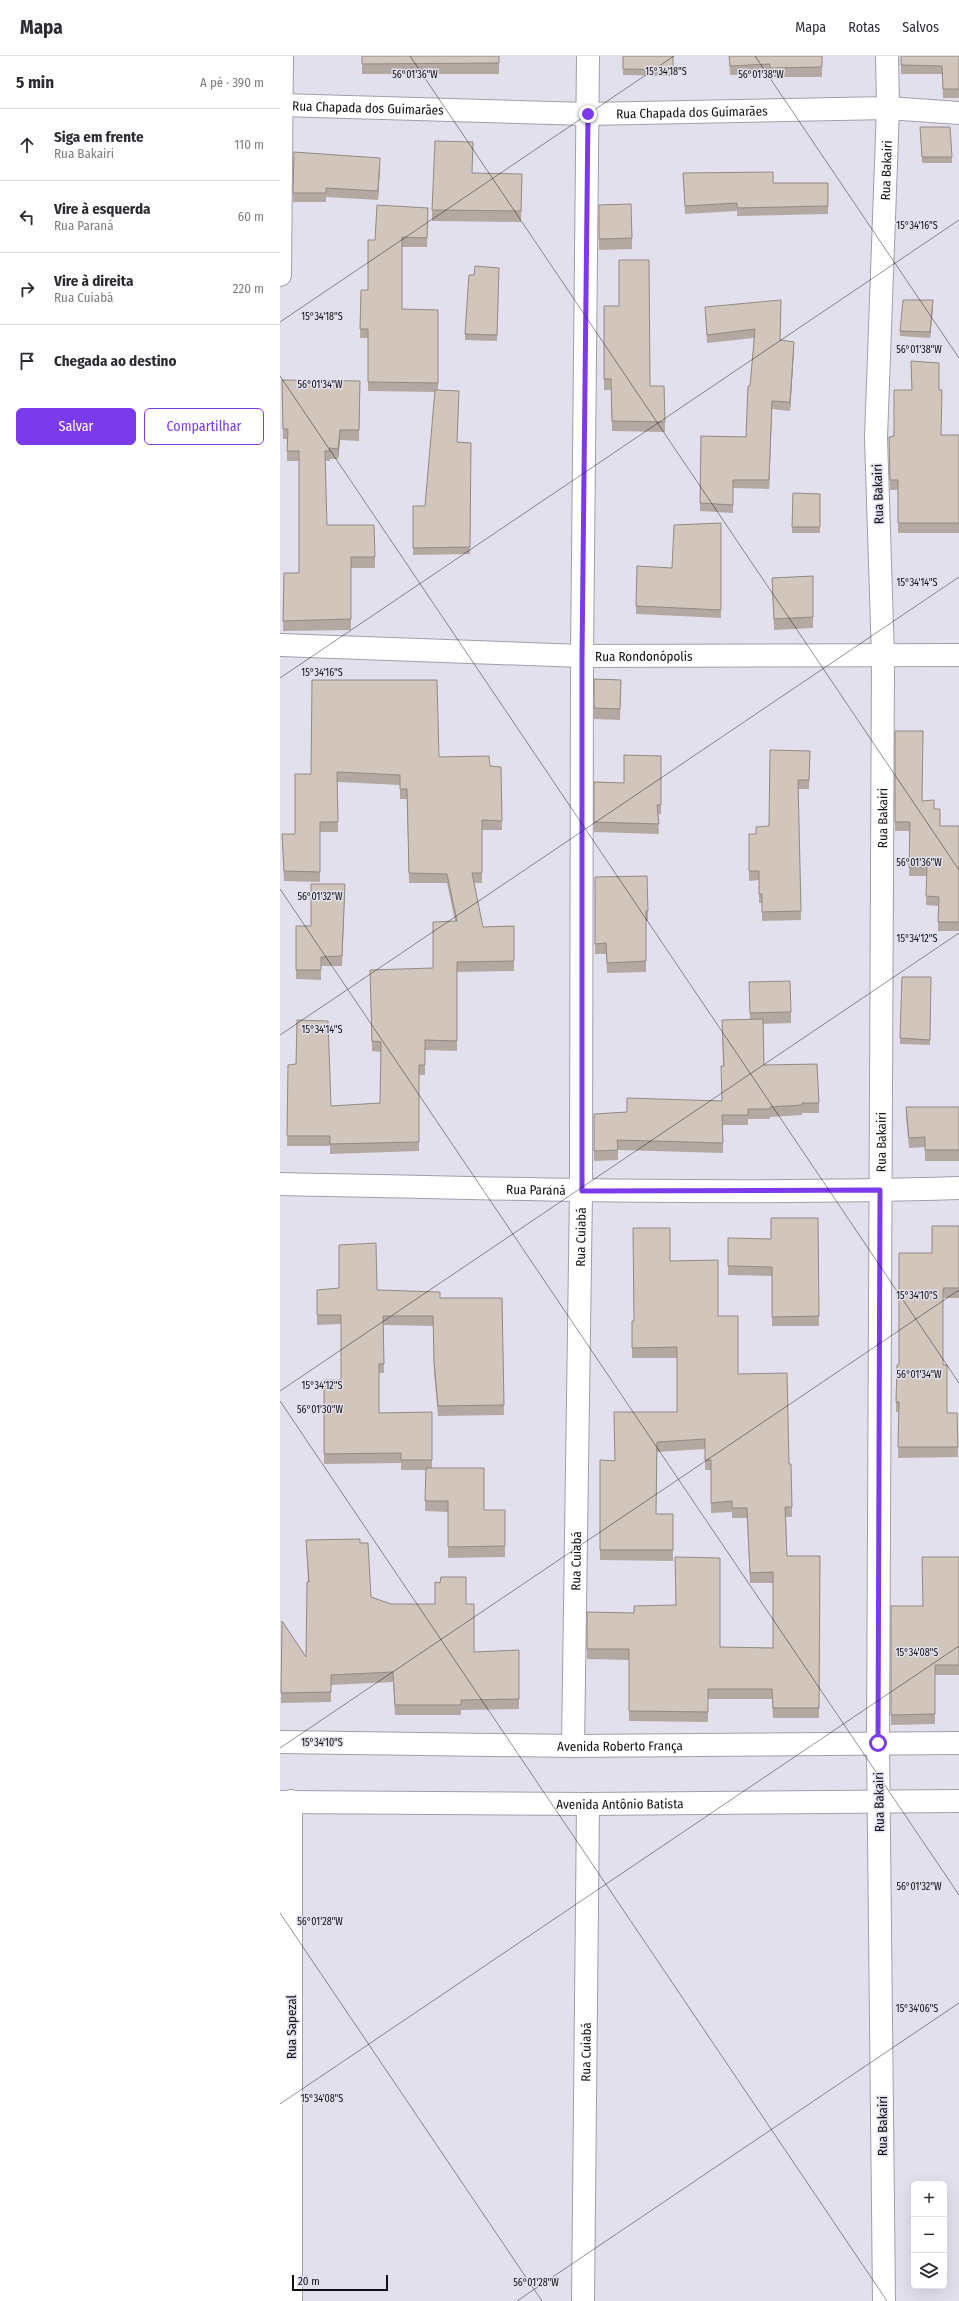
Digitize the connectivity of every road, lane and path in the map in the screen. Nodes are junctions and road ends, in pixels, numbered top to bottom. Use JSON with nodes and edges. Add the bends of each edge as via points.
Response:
{"nodes":[{"id":1,"x":282,"y":56,"type":"edge"},
{"id":2,"x":588,"y":56,"type":"edge"},
{"id":3,"x":887,"y":56,"type":"edge"},
{"id":4,"x":281,"y":105,"type":"edge"},
{"id":5,"x":888,"y":108,"type":"junction"},
{"id":6,"x":959,"y":113,"type":"edge"},
{"id":7,"x":588,"y":114,"type":"junction"},
{"id":8,"x":280,"y":275,"type":"edge"},
{"id":9,"x":280,"y":644,"type":"edge"},
{"id":10,"x":959,"y":655,"type":"edge"},
{"id":11,"x":582,"y":656,"type":"junction"},
{"id":12,"x":883,"y":656,"type":"junction"},
{"id":13,"x":280,"y":1184,"type":"edge"},
{"id":14,"x":959,"y":1188,"type":"edge"},
{"id":15,"x":880,"y":1190,"type":"junction"},
{"id":16,"x":582,"y":1191,"type":"junction"},
{"id":17,"x":280,"y":1742,"type":"edge"},
{"id":18,"x":878,"y":1743,"type":"junction"},
{"id":19,"x":959,"y":1743,"type":"edge"},
{"id":20,"x":573,"y":1746,"type":"junction"},
{"id":21,"x":286,"y":1802,"type":"edge"},
{"id":22,"x":880,"y":1802,"type":"junction"},
{"id":23,"x":959,"y":1802,"type":"edge"},
{"id":24,"x":588,"y":1804,"type":"junction"},
{"id":25,"x":291,"y":2301,"type":"edge"},
{"id":26,"x":583,"y":2301,"type":"edge"},
{"id":27,"x":884,"y":2301,"type":"edge"}],
"edges":[{"from":1,"to":4,"type":"street"},
{"from":2,"to":7,"type":"street","name":"Rua Cuiabá"},
{"from":3,"to":5,"type":"street","name":"Rua Bakairi"},
{"from":4,"to":7,"type":"street","name":"Rua Chapada dos Guimarães"},
{"from":4,"to":8,"type":"street"},
{"from":5,"to":6,"type":"street","name":"Rua Chapada dos Guimarães"},
{"from":5,"to":7,"type":"street","name":"Rua Chapada dos Guimarães"},
{"from":5,"to":12,"type":"street","name":"Rua Bakairi","via":[[876,438]]},
{"from":7,"to":11,"type":"street","name":"Rua Cuiabá"},
{"from":9,"to":11,"type":"street","name":"Rua Rondonópolis"},
{"from":10,"to":12,"type":"street","name":"Rua Rondonópolis"},
{"from":11,"to":12,"type":"street","name":"Rua Rondonópolis"},
{"from":11,"to":16,"type":"street","name":"Rua Cuiabá"},
{"from":12,"to":15,"type":"street","name":"Rua Bakairi"},
{"from":13,"to":16,"type":"street","name":"Rua Paraná"},
{"from":14,"to":15,"type":"street","name":"Rua Paraná"},
{"from":15,"to":16,"type":"street","name":"Rua Paraná"},
{"from":15,"to":18,"type":"street","name":"Rua Bakairi"},
{"from":16,"to":20,"type":"street","name":"Rua Cuiabá"},
{"from":17,"to":20,"type":"street","name":"Avenida Roberto França"},
{"from":18,"to":19,"type":"street","name":"Avenida Roberto França"},
{"from":18,"to":20,"type":"street","name":"Avenida Roberto França"},
{"from":18,"to":22,"type":"street","name":"Rua Bakairi"},
{"from":21,"to":24,"type":"street","name":"Avenida Antônio Batista"},
{"from":21,"to":25,"type":"street","name":"Rua Sapezal"},
{"from":22,"to":23,"type":"street","name":"Avenida Antônio Batista"},
{"from":22,"to":24,"type":"street","name":"Avenida Antônio Batista"},
{"from":22,"to":27,"type":"street","name":"Rua Bakairi"},
{"from":24,"to":26,"type":"street","name":"Rua Cuiabá"}]}
